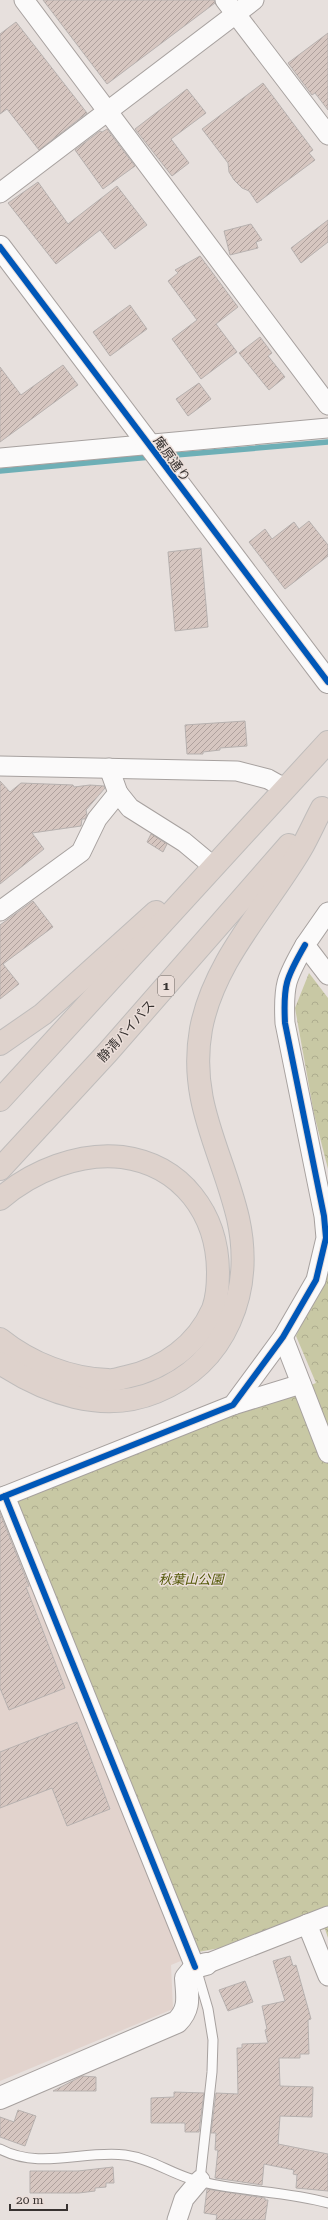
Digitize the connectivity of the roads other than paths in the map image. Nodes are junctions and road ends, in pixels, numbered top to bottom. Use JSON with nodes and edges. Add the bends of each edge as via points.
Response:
{"nodes":[{"id":1,"x":24,"y":0,"type":"edge"},
{"id":2,"x":254,"y":0,"type":"edge"},
{"id":3,"x":230,"y":7,"type":"edge"},
{"id":4,"x":108,"y":111,"type":"junction"},
{"id":5,"x":328,"y":135,"type":"edge"},
{"id":6,"x":0,"y":193,"type":"edge"},
{"id":7,"x":0,"y":247,"type":"edge"},
{"id":8,"x":328,"y":405,"type":"edge"},
{"id":9,"x":328,"y":428,"type":"edge"},
{"id":10,"x":150,"y":447,"type":"junction"},
{"id":11,"x":0,"y":458,"type":"edge"},
{"id":12,"x":328,"y":682,"type":"edge"},
{"id":13,"x":328,"y":742,"type":"edge"},
{"id":14,"x":0,"y":766,"type":"edge"},
{"id":15,"x":109,"y":768,"type":"junction"},
{"id":16,"x":286,"y":789,"type":"junction"},
{"id":17,"x":118,"y":793,"type":"junction"},
{"id":18,"x":325,"y":804,"type":"edge"},
{"id":19,"x":212,"y":865,"type":"junction"},
{"id":20,"x":0,"y":911,"type":"edge"},
{"id":21,"x":328,"y":912,"type":"edge"},
{"id":22,"x":305,"y":945,"type":"junction"},
{"id":23,"x":328,"y":975,"type":"edge"},
{"id":24,"x":0,"y":1044,"type":"edge"},
{"id":25,"x":0,"y":1100,"type":"edge"},
{"id":26,"x":0,"y":1169,"type":"edge"},
{"id":27,"x":0,"y":1199,"type":"edge"},
{"id":28,"x":283,"y":1337,"type":"junction"},
{"id":29,"x":0,"y":1339,"type":"edge"},
{"id":30,"x":0,"y":1363,"type":"edge"},
{"id":31,"x":301,"y":1384,"type":"junction"},
{"id":32,"x":233,"y":1405,"type":"junction"},
{"id":33,"x":328,"y":1453,"type":"edge"},
{"id":34,"x":2,"y":1497,"type":"edge"},
{"id":35,"x":328,"y":1916,"type":"edge"},
{"id":36,"x":307,"y":1924,"type":"junction"},
{"id":37,"x":201,"y":1965,"type":"junction"},
{"id":38,"x":328,"y":1976,"type":"edge"},
{"id":39,"x":0,"y":2098,"type":"edge"},
{"id":40,"x":0,"y":2149,"type":"edge"},
{"id":41,"x":200,"y":2180,"type":"junction"},
{"id":42,"x":328,"y":2203,"type":"edge"},
{"id":43,"x":178,"y":2220,"type":"edge"}],
"edges":[{"from":1,"to":4,"type":"street"},
{"from":2,"to":3,"type":"street"},
{"from":3,"to":4,"type":"street"},
{"from":3,"to":5,"type":"street"},
{"from":4,"to":6,"type":"street"},
{"from":4,"to":8,"type":"street"},
{"from":7,"to":10,"type":"street","name":"庵原通り"},
{"from":9,"to":10,"type":"street"},
{"from":10,"to":11,"type":"street"},
{"from":10,"to":12,"type":"street","name":"庵原通り"},
{"from":13,"to":16,"type":"highway"},
{"from":14,"to":15,"type":"street"},
{"from":15,"to":16,"type":"street","via":[[237,771],[268,779]]},
{"from":15,"to":17,"type":"street"},
{"from":16,"to":19,"type":"highway"},
{"from":17,"to":19,"type":"street","via":[[130,808],[184,842]]},
{"from":17,"to":20,"type":"street","via":[[97,818],[81,852]]},
{"from":18,"to":26,"type":"highway","name":"静清バイパス","number":"1","via":[[108,1052]]},
{"from":18,"to":30,"type":"highway","via":[[301,849],[230,957],[211,993],[201,1029],[199,1092],[238,1219],[241,1252],[241,1284],[236,1309],[219,1344],[195,1370],[170,1386],[139,1399],[102,1402],[61,1394],[25,1380]]},
{"from":19,"to":24,"type":"highway","via":[[43,1014]]},
{"from":19,"to":25,"type":"highway"},
{"from":21,"to":22,"type":"street"},
{"from":22,"to":23,"type":"street"},
{"from":22,"to":28,"type":"street","via":[[288,976],[284,996],[285,1023],[324,1216],[326,1238],[316,1280]]},
{"from":27,"to":29,"type":"highway","via":[[10,1190],[51,1168],[81,1158],[110,1156],[141,1160],[165,1171],[185,1187],[199,1203],[209,1221],[218,1263],[218,1286],[213,1308],[200,1331],[175,1357],[144,1373],[110,1381],[78,1376],[43,1365]]},
{"from":28,"to":31,"type":"street"},
{"from":28,"to":32,"type":"street"},
{"from":31,"to":32,"type":"street"},
{"from":31,"to":33,"type":"street"},
{"from":32,"to":34,"type":"street"},
{"from":34,"to":37,"type":"street"},
{"from":35,"to":36,"type":"street"},
{"from":36,"to":37,"type":"street"},
{"from":36,"to":38,"type":"street"},
{"from":37,"to":39,"type":"street","via":[[186,1978],[188,2001],[185,2014],[177,2022]]},
{"from":37,"to":41,"type":"lane","via":[[213,2040]]},
{"from":40,"to":41,"type":"lane","via":[[32,2160],[125,2155]]},
{"from":41,"to":42,"type":"lane"},
{"from":41,"to":43,"type":"street","via":[[184,2199]]}]}
